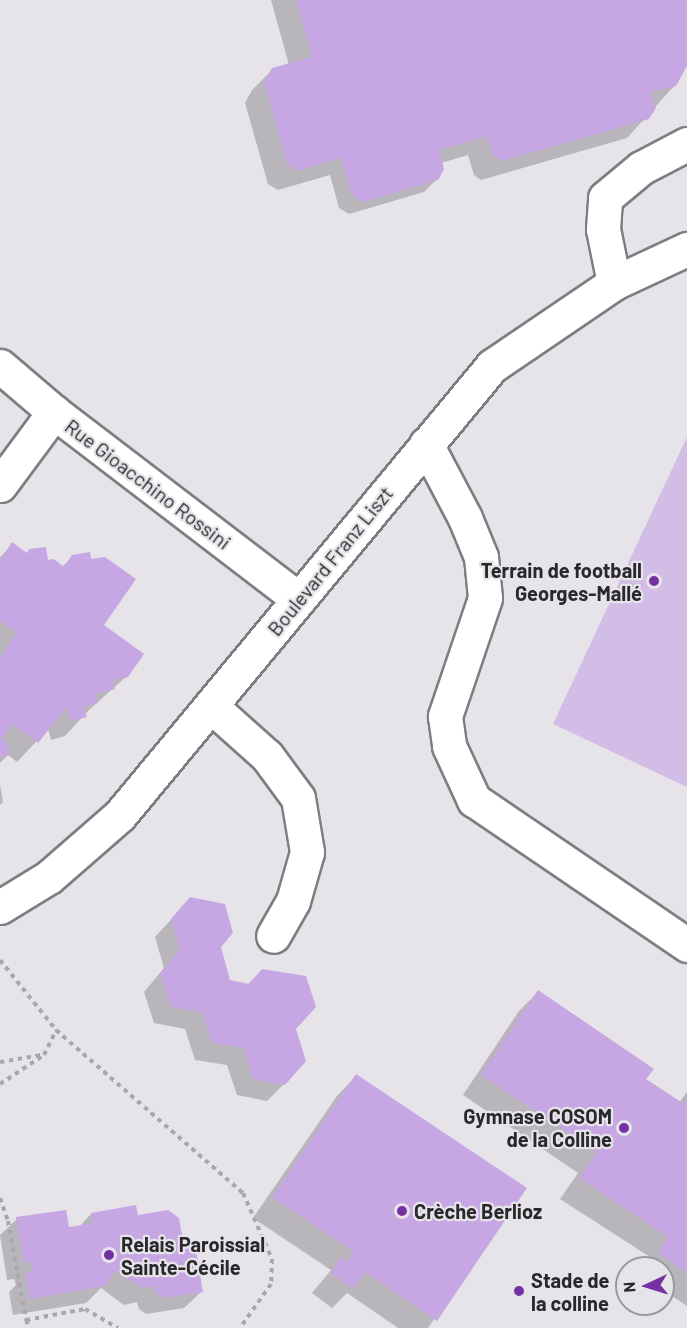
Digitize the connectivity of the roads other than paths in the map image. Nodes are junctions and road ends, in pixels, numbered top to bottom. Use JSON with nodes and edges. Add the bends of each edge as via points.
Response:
{"nodes":[{"id":1,"x":687,"y":144,"type":"edge"},
{"id":2,"x":687,"y":249,"type":"edge"},
{"id":3,"x":614,"y":283,"type":"junction"},
{"id":4,"x":0,"y":366,"type":"edge"},
{"id":5,"x":54,"y":412,"type":"junction"},
{"id":6,"x":426,"y":444,"type":"junction"},
{"id":7,"x":0,"y":485,"type":"edge"},
{"id":8,"x":299,"y":599,"type":"junction"},
{"id":9,"x":211,"y":706,"type":"junction"},
{"id":10,"x":0,"y":907,"type":"edge"},
{"id":11,"x":273,"y":936,"type":"dead end"},
{"id":12,"x":687,"y":945,"type":"edge"}],
"edges":[{"from":1,"to":3,"type":"street","via":[[641,168],[605,198],[603,229]]},
{"from":2,"to":3,"type":"street","name":"Boulevard Franz Liszt"},
{"from":3,"to":6,"type":"street","name":"Boulevard Franz Liszt","via":[[492,366]]},
{"from":4,"to":5,"type":"street","name":"Rue Gioacchino Rossini"},
{"from":5,"to":7,"type":"street"},
{"from":5,"to":8,"type":"street","name":"Rue Gioacchino Rossini"},
{"from":6,"to":8,"type":"street","name":"Boulevard Franz Liszt"},
{"from":6,"to":12,"type":"street","via":[[481,557],[485,598],[445,716],[449,746],[474,800]]},
{"from":8,"to":9,"type":"street","name":"Boulevard Franz Liszt"},
{"from":9,"to":10,"type":"street","name":"Boulevard Franz Liszt","via":[[120,815],[49,877]]},
{"from":9,"to":11,"type":"street","via":[[267,756],[298,798],[307,852],[293,901]]}]}
